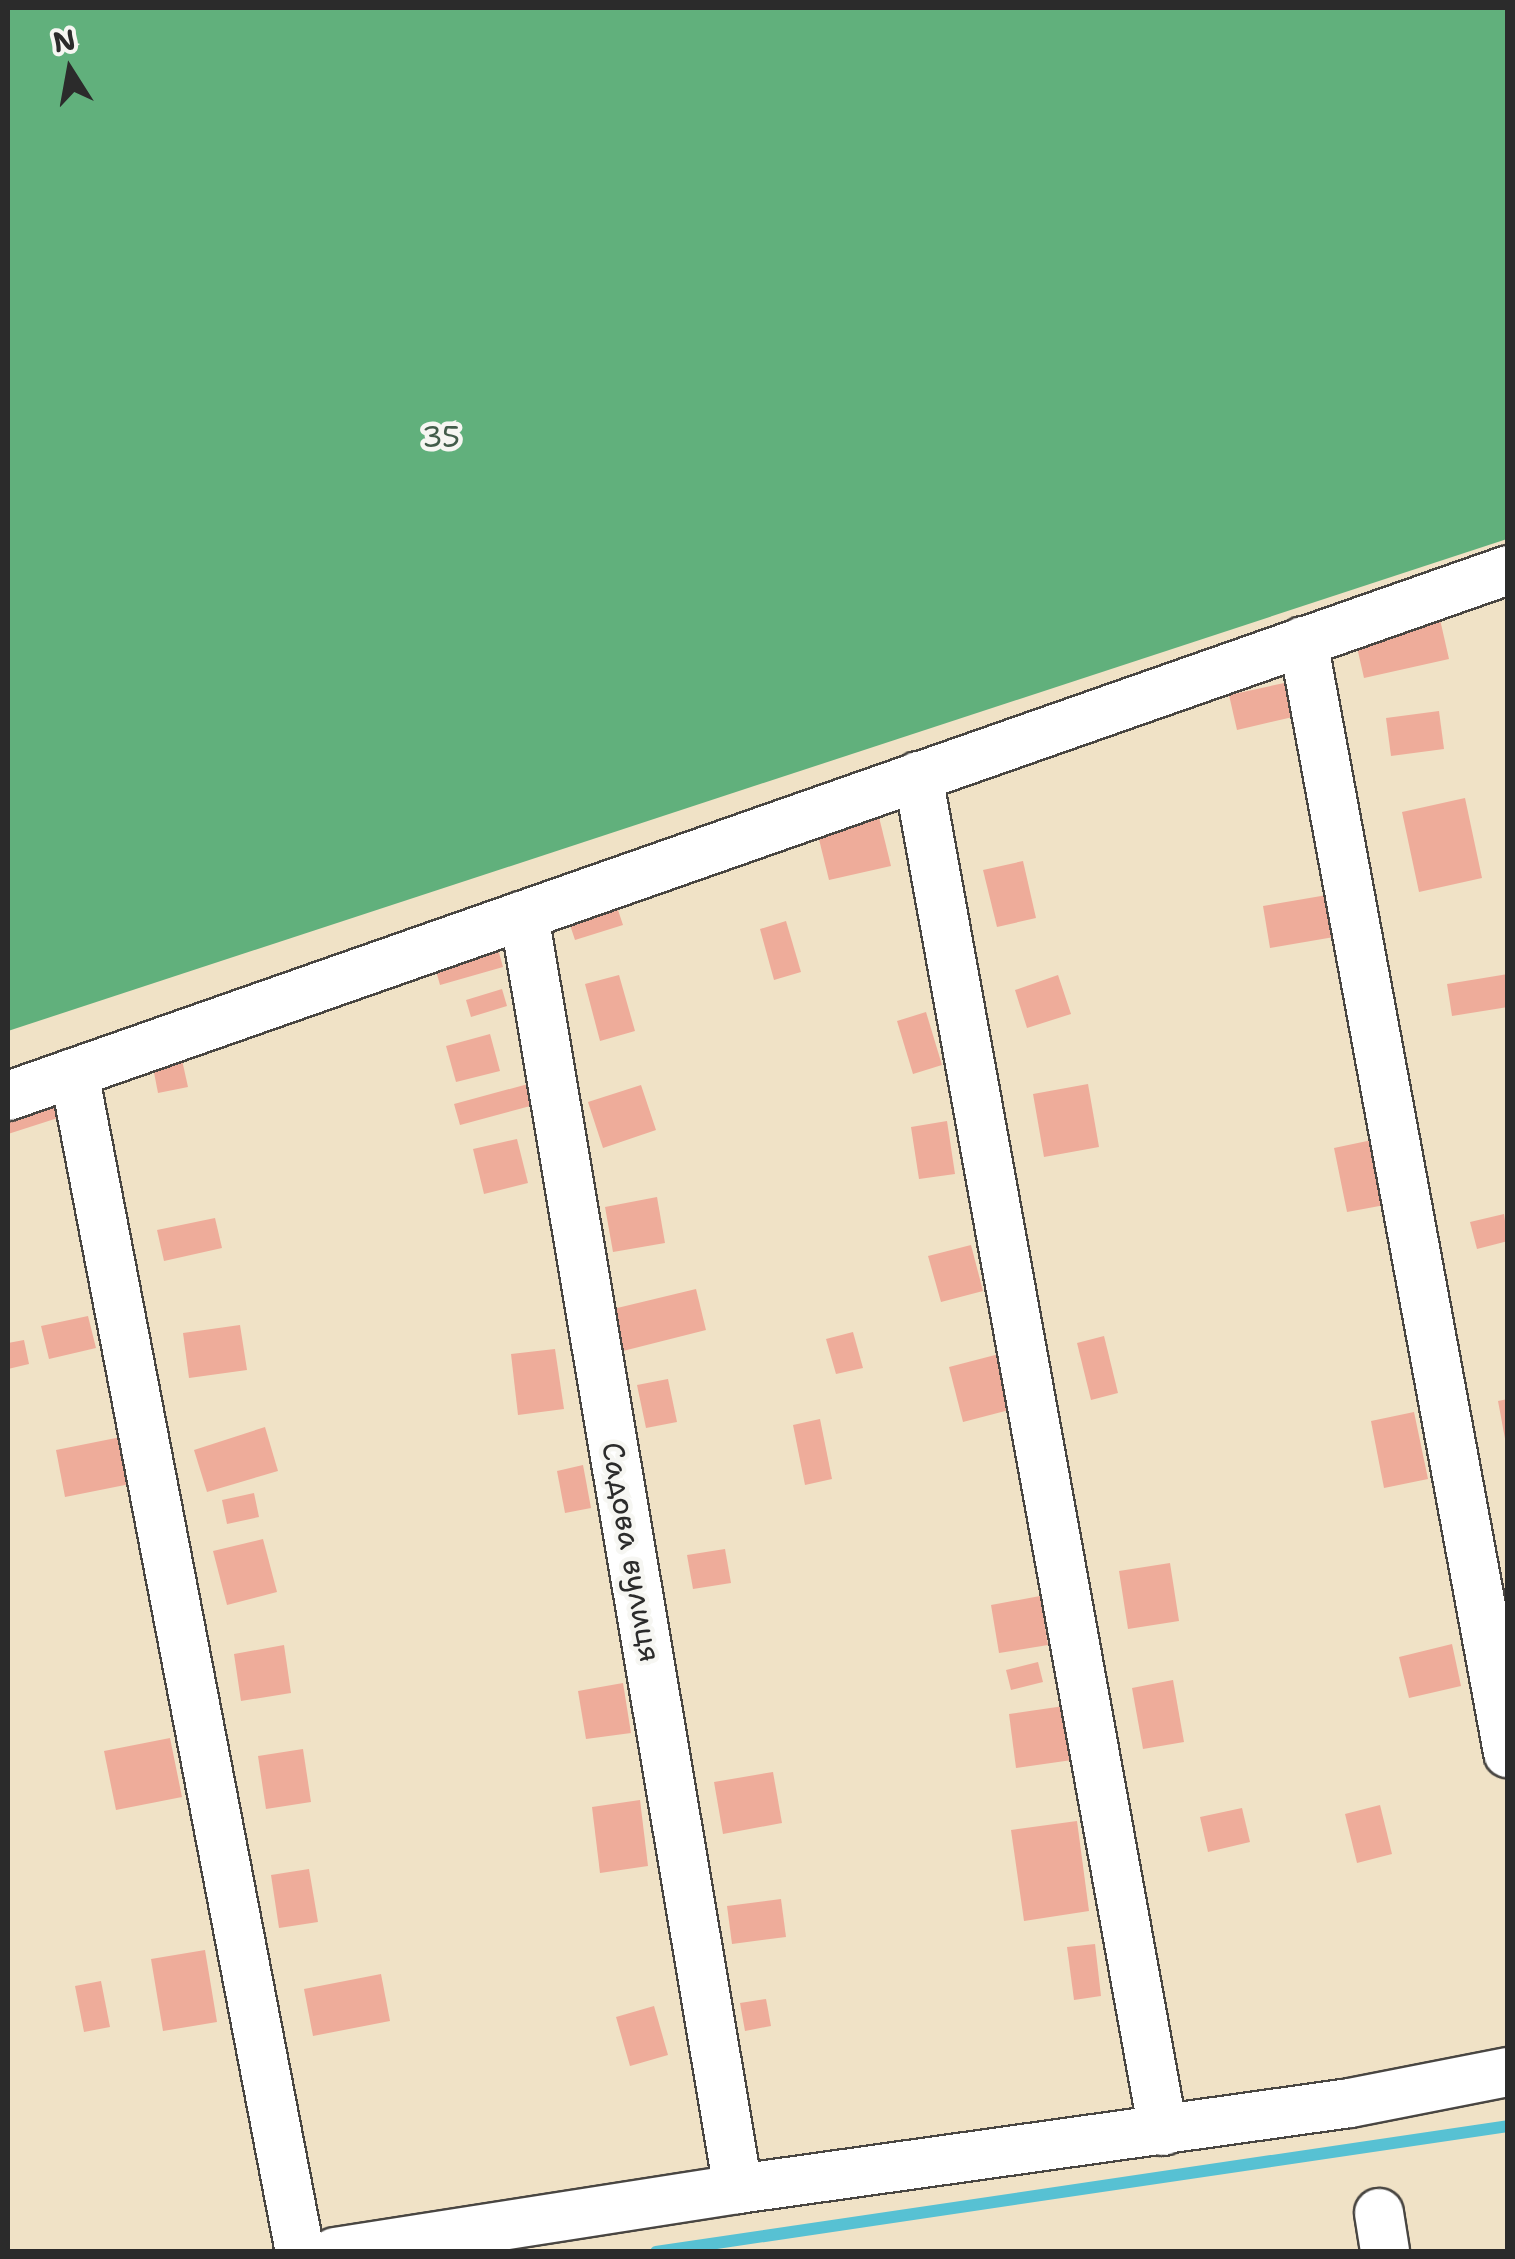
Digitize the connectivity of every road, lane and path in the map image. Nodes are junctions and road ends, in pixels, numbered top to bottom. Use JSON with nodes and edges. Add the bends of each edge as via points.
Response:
{"nodes":[{"id":1,"x":1508,"y":570,"type":"edge"},
{"id":2,"x":1302,"y":642,"type":"junction"},
{"id":3,"x":918,"y":776,"type":"junction"},
{"id":4,"x":524,"y":915,"type":"junction"},
{"id":5,"x":74,"y":1073,"type":"junction"},
{"id":6,"x":8,"y":1096,"type":"edge"},
{"id":7,"x":1508,"y":1753,"type":"edge"},
{"id":8,"x":1508,"y":2072,"type":"edge"},
{"id":9,"x":1162,"y":2130,"type":"junction"},
{"id":10,"x":738,"y":2188,"type":"junction"},
{"id":11,"x":300,"y":2252,"type":"edge"},
{"id":12,"x":335,"y":2252,"type":"edge"}],
"edges":[{"from":1,"to":2,"type":"street"},
{"from":2,"to":3,"type":"street"},
{"from":2,"to":7,"type":"street"},
{"from":3,"to":4,"type":"street"},
{"from":3,"to":9,"type":"street"},
{"from":4,"to":5,"type":"street"},
{"from":4,"to":10,"type":"street","name":"Садова вулиця"},
{"from":5,"to":6,"type":"street"},
{"from":5,"to":11,"type":"street"},
{"from":8,"to":9,"type":"street"},
{"from":9,"to":10,"type":"street"},
{"from":10,"to":12,"type":"street"}]}
